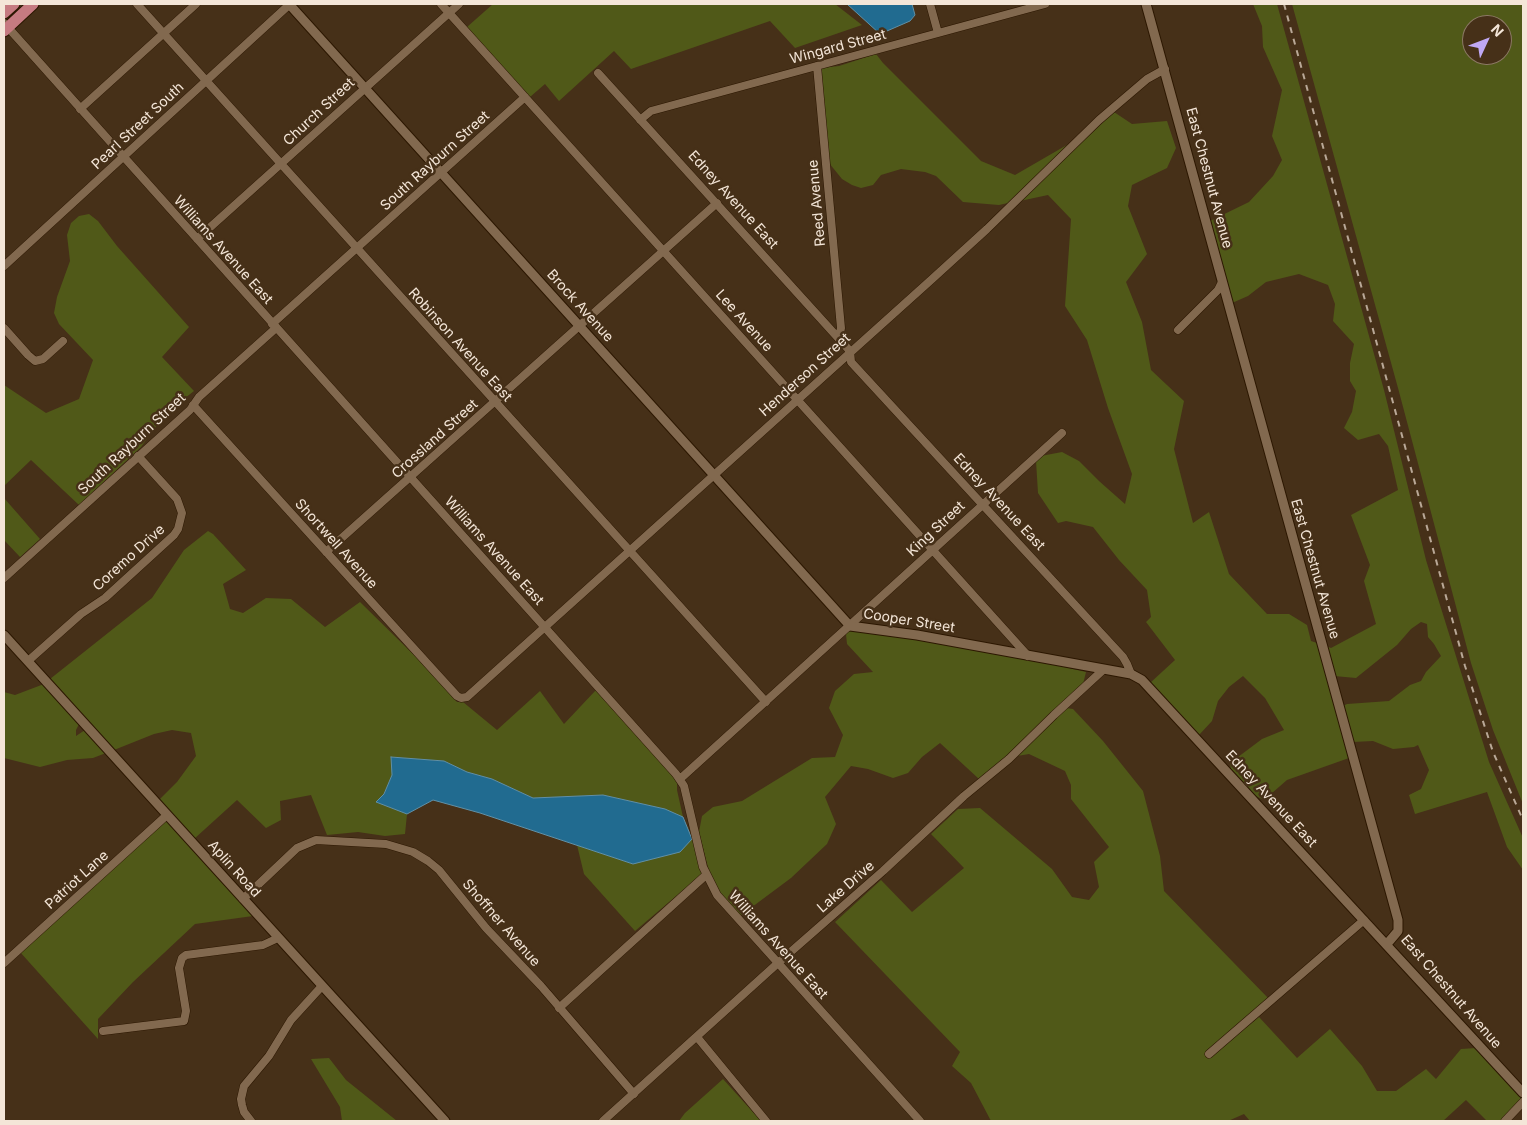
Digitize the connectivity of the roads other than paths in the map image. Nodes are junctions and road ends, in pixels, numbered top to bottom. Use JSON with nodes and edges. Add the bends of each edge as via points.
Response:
{"nodes":[{"id":1,"x":14,"y":4,"type":"edge"},
{"id":2,"x":33,"y":4,"type":"edge"},
{"id":3,"x":137,"y":4,"type":"edge"},
{"id":4,"x":196,"y":4,"type":"edge"},
{"id":5,"x":289,"y":4,"type":"edge"},
{"id":6,"x":441,"y":4,"type":"edge"},
{"id":7,"x":459,"y":4,"type":"edge"},
{"id":8,"x":930,"y":4,"type":"edge"},
{"id":9,"x":1045,"y":4,"type":"edge"},
{"id":10,"x":1146,"y":4,"type":"edge"},
{"id":11,"x":449,"y":13,"type":"junction"},
{"id":12,"x":4,"y":14,"type":"edge"},
{"id":13,"x":5,"y":27,"type":"edge"},
{"id":14,"x":938,"y":32,"type":"junction"},
{"id":15,"x":163,"y":33,"type":"junction"},
{"id":16,"x":817,"y":66,"type":"junction"},
{"id":17,"x":1165,"y":70,"type":"junction"},
{"id":18,"x":598,"y":73,"type":"dead end"},
{"id":19,"x":206,"y":80,"type":"junction"},
{"id":20,"x":364,"y":87,"type":"junction"},
{"id":21,"x":525,"y":97,"type":"junction"},
{"id":22,"x":80,"y":109,"type":"junction"},
{"id":23,"x":640,"y":120,"type":"junction"},
{"id":24,"x":122,"y":157,"type":"junction"},
{"id":25,"x":281,"y":164,"type":"junction"},
{"id":26,"x":441,"y":172,"type":"junction"},
{"id":27,"x":717,"y":203,"type":"junction"},
{"id":28,"x":197,"y":239,"type":"junction"},
{"id":29,"x":356,"y":248,"type":"junction"},
{"id":30,"x":663,"y":250,"type":"junction"},
{"id":31,"x":4,"y":266,"type":"edge"},
{"id":32,"x":1222,"y":282,"type":"junction"},
{"id":33,"x":274,"y":326,"type":"junction"},
{"id":34,"x":580,"y":326,"type":"junction"},
{"id":35,"x":4,"y":328,"type":"edge"},
{"id":36,"x":1178,"y":330,"type":"dead end"},
{"id":37,"x":839,"y":338,"type":"junction"},
{"id":38,"x":63,"y":341,"type":"dead end"},
{"id":39,"x":850,"y":351,"type":"junction"},
{"id":40,"x":797,"y":399,"type":"junction"},
{"id":41,"x":495,"y":402,"type":"junction"},
{"id":42,"x":193,"y":405,"type":"junction"},
{"id":43,"x":1062,"y":433,"type":"dead end"},
{"id":44,"x":138,"y":456,"type":"junction"},
{"id":45,"x":714,"y":476,"type":"junction"},
{"id":46,"x":411,"y":477,"type":"junction"},
{"id":47,"x":982,"y":504,"type":"junction"},
{"id":48,"x":932,"y":549,"type":"junction"},
{"id":49,"x":326,"y":552,"type":"junction"},
{"id":50,"x":630,"y":552,"type":"junction"},
{"id":51,"x":4,"y":578,"type":"edge"},
{"id":52,"x":850,"y":626,"type":"junction"},
{"id":53,"x":545,"y":627,"type":"junction"},
{"id":54,"x":4,"y":635,"type":"edge"},
{"id":55,"x":1028,"y":656,"type":"junction"},
{"id":56,"x":28,"y":661,"type":"junction"},
{"id":57,"x":1103,"y":670,"type":"junction"},
{"id":58,"x":1131,"y":674,"type":"junction"},
{"id":59,"x":461,"y":698,"type":"joint"},
{"id":60,"x":766,"y":702,"type":"junction"},
{"id":61,"x":680,"y":779,"type":"junction"},
{"id":62,"x":168,"y":815,"type":"junction"},
{"id":63,"x":706,"y":875,"type":"junction"},
{"id":64,"x":243,"y":899,"type":"junction"},
{"id":65,"x":1364,"y":920,"type":"junction"},
{"id":66,"x":278,"y":938,"type":"junction"},
{"id":67,"x":1387,"y":944,"type":"junction"},
{"id":68,"x":4,"y":963,"type":"edge"},
{"id":69,"x":778,"y":963,"type":"junction"},
{"id":70,"x":322,"y":986,"type":"junction"},
{"id":71,"x":559,"y":1008,"type":"junction"},
{"id":72,"x":103,"y":1031,"type":"dead end"},
{"id":73,"x":696,"y":1037,"type":"junction"},
{"id":74,"x":1209,"y":1054,"type":"dead end"},
{"id":75,"x":1523,"y":1093,"type":"edge"},
{"id":76,"x":634,"y":1094,"type":"junction"},
{"id":77,"x":1523,"y":1102,"type":"edge"},
{"id":78,"x":251,"y":1121,"type":"edge"},
{"id":79,"x":445,"y":1121,"type":"edge"},
{"id":80,"x":603,"y":1121,"type":"edge"},
{"id":81,"x":766,"y":1121,"type":"edge"},
{"id":82,"x":920,"y":1121,"type":"edge"},
{"id":83,"x":1505,"y":1121,"type":"edge"}],
"edges":[{"from":1,"to":12,"type":"main road"},
{"from":2,"to":13,"type":"main road"},
{"from":3,"to":15,"type":"street","name":"Robinson Avenue East"},
{"from":4,"to":15,"type":"street"},
{"from":5,"to":19,"type":"street","name":"Pearl Street South"},
{"from":5,"to":20,"type":"street","name":"Brock Avenue"},
{"from":6,"to":11,"type":"street","name":"Lee Avenue"},
{"from":7,"to":11,"type":"street","name":"Church Street"},
{"from":8,"to":14,"type":"street"},
{"from":9,"to":14,"type":"street","name":"Wingard Street"},
{"from":10,"to":17,"type":"street","name":"East Chestnut Avenue"},
{"from":11,"to":20,"type":"street","name":"Church Street"},
{"from":11,"to":21,"type":"street","name":"Lee Avenue"},
{"from":13,"to":22,"type":"street","name":"Williams Avenue East"},
{"from":14,"to":16,"type":"street","name":"Wingard Street"},
{"from":15,"to":19,"type":"street","name":"Robinson Avenue East"},
{"from":15,"to":22,"type":"street"},
{"from":16,"to":23,"type":"street","name":"Wingard Street","via":[[650,111]]},
{"from":16,"to":37,"type":"street","name":"Reed Avenue"},
{"from":17,"to":32,"type":"street","name":"East Chestnut Avenue"},
{"from":17,"to":39,"type":"street","name":"Henderson Street","via":[[1147,80],[1099,120],[987,229]]},
{"from":18,"to":23,"type":"street","name":"Edney Avenue East"},
{"from":19,"to":24,"type":"street","name":"Pearl Street South"},
{"from":19,"to":25,"type":"street","name":"Robinson Avenue East"},
{"from":20,"to":25,"type":"street","name":"Church Street"},
{"from":20,"to":26,"type":"street","name":"Brock Avenue"},
{"from":21,"to":26,"type":"street","name":"South Rayburn Street"},
{"from":21,"to":30,"type":"street","name":"Lee Avenue"},
{"from":22,"to":24,"type":"street","name":"Williams Avenue East"},
{"from":23,"to":27,"type":"street","name":"Edney Avenue East"},
{"from":24,"to":28,"type":"street","name":"Williams Avenue East"},
{"from":24,"to":31,"type":"street","name":"Pearl Street South"},
{"from":25,"to":28,"type":"street","name":"Church Street"},
{"from":25,"to":29,"type":"street","name":"Robinson Avenue East"},
{"from":26,"to":29,"type":"street","name":"South Rayburn Street"},
{"from":26,"to":34,"type":"street","name":"Brock Avenue"},
{"from":27,"to":30,"type":"street","name":"Crossland Street"},
{"from":27,"to":37,"type":"street","name":"Edney Avenue East"},
{"from":28,"to":33,"type":"street","name":"Williams Avenue East"},
{"from":29,"to":33,"type":"street","name":"South Rayburn Street"},
{"from":29,"to":41,"type":"street","name":"Robinson Avenue East"},
{"from":30,"to":34,"type":"street","name":"Crossland Street"},
{"from":30,"to":40,"type":"street","name":"Lee Avenue"},
{"from":32,"to":36,"type":"street"},
{"from":32,"to":67,"type":"street","name":"East Chestnut Avenue","via":[[1398,920],[1398,931]]},
{"from":33,"to":42,"type":"street","name":"South Rayburn Street"},
{"from":33,"to":46,"type":"street","name":"Williams Avenue East"},
{"from":34,"to":41,"type":"street","name":"Crossland Street"},
{"from":34,"to":45,"type":"street","name":"Brock Avenue"},
{"from":35,"to":38,"type":"street","via":[[35,361],[43,360]]},
{"from":37,"to":39,"type":"street","name":"Edney Avenue East"},
{"from":39,"to":40,"type":"street","name":"Henderson Street"},
{"from":39,"to":47,"type":"street","name":"Edney Avenue East","via":[[851,362]]},
{"from":40,"to":45,"type":"street","name":"Henderson Street"},
{"from":40,"to":48,"type":"street","name":"Lee Avenue"},
{"from":41,"to":46,"type":"street","name":"Crossland Street"},
{"from":41,"to":50,"type":"street","name":"Robinson Avenue East"},
{"from":42,"to":44,"type":"street","name":"South Rayburn Street"},
{"from":42,"to":49,"type":"street","name":"Shortwell Avenue"},
{"from":43,"to":47,"type":"street","name":"King Street"},
{"from":44,"to":51,"type":"street","name":"South Rayburn Street"},
{"from":44,"to":56,"type":"street","name":"Coremo Drive","via":[[178,500],[182,513],[178,530],[105,598],[81,614]]},
{"from":45,"to":50,"type":"street","name":"Henderson Street"},
{"from":45,"to":52,"type":"street","name":"Brock Avenue"},
{"from":46,"to":49,"type":"street","name":"Crossland Street"},
{"from":46,"to":53,"type":"street","name":"Williams Avenue East"},
{"from":47,"to":48,"type":"street","name":"King Street"},
{"from":47,"to":58,"type":"street","name":"Edney Avenue East","via":[[1123,657]]},
{"from":48,"to":52,"type":"street","name":"King Street"},
{"from":48,"to":55,"type":"street","name":"Lee Avenue"},
{"from":49,"to":59,"type":"street","name":"Shortwell Avenue"},
{"from":50,"to":53,"type":"street","name":"Henderson Street"},
{"from":50,"to":60,"type":"street","name":"Robinson Avenue East"},
{"from":52,"to":55,"type":"street","name":"Cooper Street"},
{"from":52,"to":60,"type":"street","name":"Cooper Street"},
{"from":53,"to":59,"type":"street","name":"Henderson Street","via":[[470,695]]},
{"from":53,"to":61,"type":"street","name":"Williams Avenue East"},
{"from":54,"to":56,"type":"street","name":"Aplin Road"},
{"from":55,"to":57,"type":"street","name":"Cooper Street"},
{"from":56,"to":62,"type":"street","name":"Aplin Road"},
{"from":57,"to":58,"type":"street","name":"Cooper Street"},
{"from":57,"to":69,"type":"street","name":"Lake Drive","via":[[1009,759]]},
{"from":58,"to":65,"type":"street","name":"Edney Avenue East","via":[[1145,683]]},
{"from":60,"to":61,"type":"street","name":"Cooper Street"},
{"from":61,"to":63,"type":"street","name":"Williams Avenue East"},
{"from":62,"to":64,"type":"street","name":"Aplin Road"},
{"from":62,"to":68,"type":"street","name":"Patriot Lane"},
{"from":63,"to":69,"type":"street","name":"Williams Avenue East","via":[[722,903]]},
{"from":63,"to":71,"type":"street"},
{"from":64,"to":66,"type":"street","name":"Aplin Road"},
{"from":64,"to":71,"type":"street","name":"Shoffner Avenue","via":[[297,848],[312,841],[393,845],[428,860],[439,870],[486,928]]},
{"from":65,"to":67,"type":"street","name":"Edney Avenue East"},
{"from":65,"to":74,"type":"street"},
{"from":66,"to":70,"type":"street","name":"Aplin Road"},
{"from":66,"to":72,"type":"street","via":[[263,945],[182,958],[179,968],[186,1011],[184,1021]]},
{"from":67,"to":75,"type":"street","name":"East Chestnut Avenue"},
{"from":69,"to":73,"type":"street","name":"Lake Drive"},
{"from":69,"to":82,"type":"street","name":"Williams Avenue East"},
{"from":70,"to":78,"type":"street","via":[[296,1015],[244,1086],[242,1105]]},
{"from":70,"to":79,"type":"street","name":"Aplin Road"},
{"from":71,"to":76,"type":"street","name":"Shoffner Avenue"},
{"from":73,"to":76,"type":"street","name":"Lake Drive"},
{"from":73,"to":81,"type":"street"},
{"from":76,"to":80,"type":"street","name":"Lake Drive"},
{"from":77,"to":83,"type":"street"}]}
